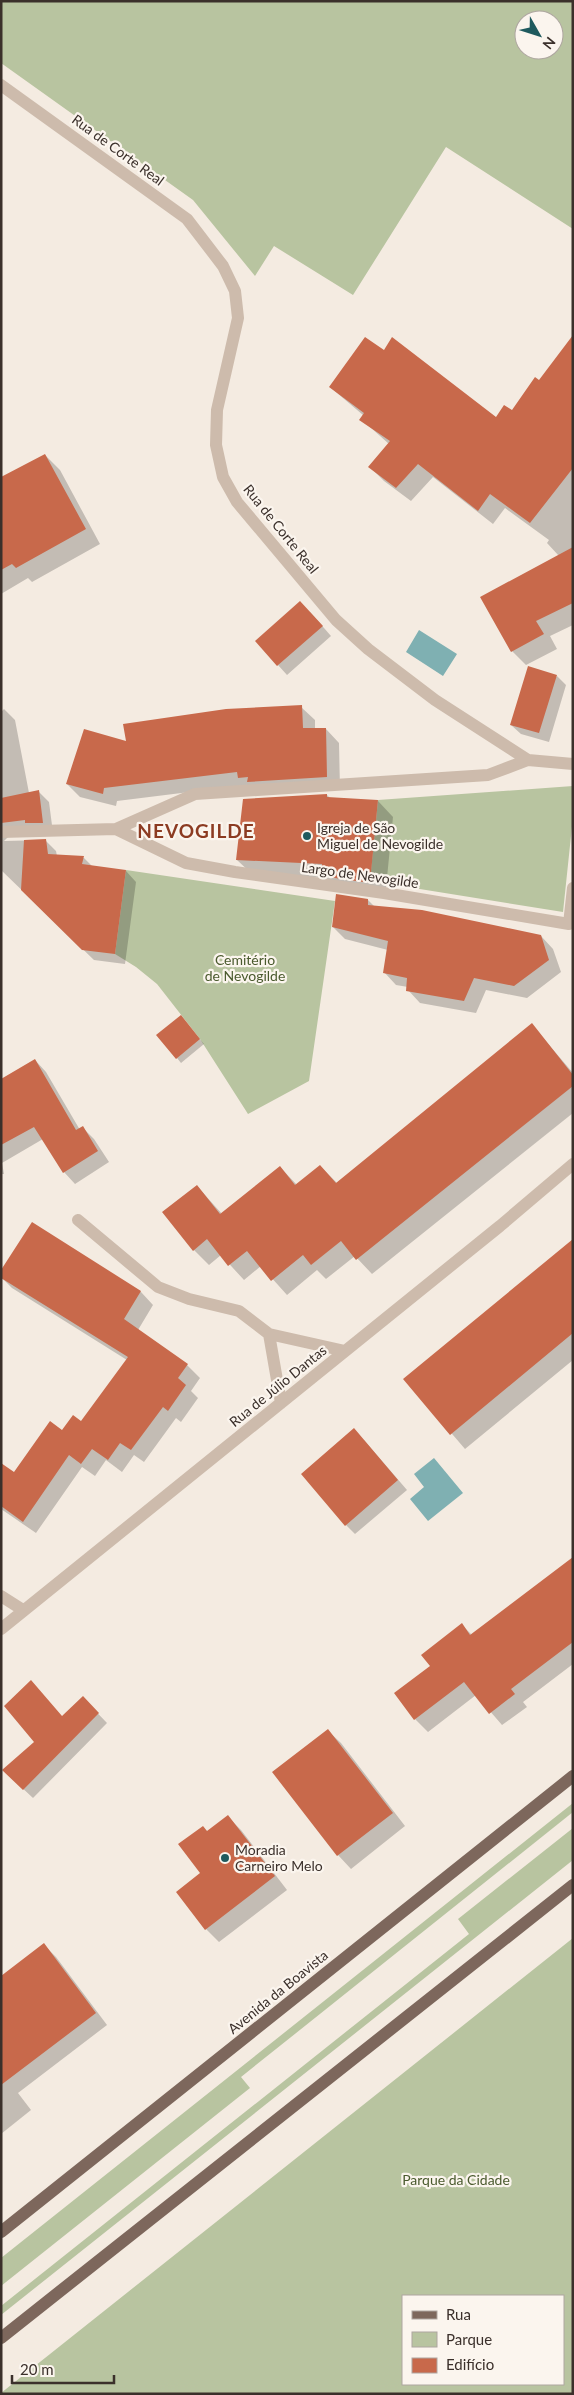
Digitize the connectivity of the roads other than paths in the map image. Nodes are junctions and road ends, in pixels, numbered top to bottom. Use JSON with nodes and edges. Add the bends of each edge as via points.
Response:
{"nodes":[{"id":1,"x":1,"y":85,"type":"edge"},
{"id":2,"x":528,"y":760,"type":"junction"},
{"id":3,"x":573,"y":764,"type":"edge"},
{"id":4,"x":116,"y":829,"type":"junction"},
{"id":5,"x":1,"y":832,"type":"edge"},
{"id":6,"x":573,"y":888,"type":"edge"},
{"id":7,"x":571,"y":927,"type":"edge"},
{"id":8,"x":573,"y":1164,"type":"edge"},
{"id":9,"x":78,"y":1220,"type":"dead end"},
{"id":10,"x":269,"y":1334,"type":"junction"},
{"id":11,"x":345,"y":1351,"type":"junction"},
{"id":12,"x":281,"y":1403,"type":"junction"},
{"id":13,"x":1,"y":1596,"type":"edge"},
{"id":14,"x":23,"y":1610,"type":"junction"},
{"id":15,"x":1,"y":1628,"type":"edge"},
{"id":16,"x":573,"y":1776,"type":"edge"},
{"id":17,"x":573,"y":1885,"type":"edge"},
{"id":18,"x":1,"y":2232,"type":"edge"},
{"id":19,"x":1,"y":2338,"type":"edge"}],
"edges":[{"from":1,"to":2,"type":"street","name":"Rua de Corte Real","via":[[187,219],[223,266],[235,291],[238,318],[216,410],[216,445],[223,477],[237,502],[336,620],[368,649],[436,700]]},
{"from":2,"to":3,"type":"street","name":"Largo de Nevogilde"},
{"from":2,"to":4,"type":"street","name":"Largo de Nevogilde","via":[[488,775],[195,794]]},
{"from":4,"to":5,"type":"street","name":"Largo de Nevogilde"},
{"from":4,"to":7,"type":"street","name":"Largo de Nevogilde","via":[[186,863],[384,893]]},
{"from":6,"to":7,"type":"street","name":"Largo de Nevogilde"},
{"from":8,"to":11,"type":"street","name":"Rua de Júlio Dantas"},
{"from":9,"to":10,"type":"street","via":[[158,1287],[189,1300],[239,1311]]},
{"from":10,"to":11,"type":"street"},
{"from":10,"to":12,"type":"street"},
{"from":11,"to":12,"type":"street","name":"Rua de Júlio Dantas"},
{"from":12,"to":14,"type":"street","name":"Rua de Júlio Dantas"},
{"from":13,"to":14,"type":"street"},
{"from":14,"to":15,"type":"street","name":"Rua de Júlio Dantas"},
{"from":16,"to":18,"type":"main road","name":"Avenida da Boavista"},
{"from":17,"to":19,"type":"main road"}]}
